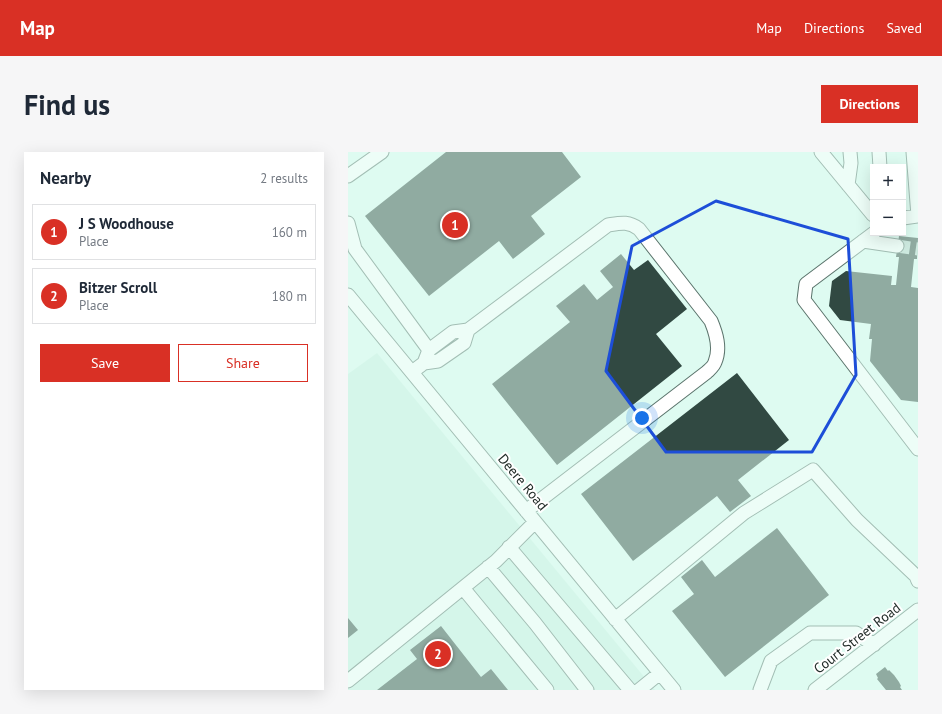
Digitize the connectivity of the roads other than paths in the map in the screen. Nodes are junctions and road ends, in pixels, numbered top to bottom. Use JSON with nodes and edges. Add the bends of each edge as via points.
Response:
{"nodes":[{"id":1,"x":382,"y":152,"type":"edge"},
{"id":2,"x":821,"y":152,"type":"edge"},
{"id":3,"x":850,"y":152,"type":"edge"},
{"id":4,"x":879,"y":152,"type":"edge"},
{"id":5,"x":913,"y":152,"type":"edge"},
{"id":6,"x":880,"y":164,"type":"edge"},
{"id":7,"x":348,"y":176,"type":"edge"},
{"id":8,"x":848,"y":185,"type":"junction"},
{"id":9,"x":870,"y":211,"type":"edge"},
{"id":10,"x":918,"y":216,"type":"edge"},
{"id":11,"x":906,"y":218,"type":"edge"},
{"id":12,"x":348,"y":223,"type":"edge"},
{"id":13,"x":870,"y":236,"type":"edge"},
{"id":14,"x":863,"y":241,"type":"junction"},
{"id":15,"x":897,"y":246,"type":"tunnel mouth"},
{"id":16,"x":351,"y":252,"type":"edge"},
{"id":17,"x":348,"y":295,"type":"edge"},
{"id":18,"x":468,"y":330,"type":"junction"},
{"id":19,"x":429,"y":350,"type":"junction"},
{"id":20,"x":424,"y":363,"type":"junction"},
{"id":21,"x":412,"y":372,"type":"junction"},
{"id":22,"x":918,"y":449,"type":"edge"},
{"id":23,"x":526,"y":511,"type":"junction"},
{"id":24,"x":535,"y":522,"type":"junction"},
{"id":25,"x":509,"y":547,"type":"junction"},
{"id":26,"x":488,"y":567,"type":"junction"},
{"id":27,"x":918,"y":581,"type":"edge"},
{"id":28,"x":463,"y":588,"type":"junction"},
{"id":29,"x":918,"y":610,"type":"edge"},
{"id":30,"x":615,"y":619,"type":"junction"},
{"id":31,"x":874,"y":645,"type":"junction"},
{"id":32,"x":660,"y":673,"type":"junction"},
{"id":33,"x":348,"y":681,"type":"edge"},
{"id":34,"x":547,"y":690,"type":"edge"},
{"id":35,"x":587,"y":690,"type":"edge"},
{"id":36,"x":630,"y":690,"type":"edge"},
{"id":37,"x":639,"y":690,"type":"edge"},
{"id":38,"x":674,"y":690,"type":"edge"},
{"id":39,"x":760,"y":690,"type":"edge"},
{"id":40,"x":815,"y":690,"type":"edge"}],
"edges":[{"from":1,"to":7,"type":"street"},
{"from":2,"to":8,"type":"street"},
{"from":3,"to":8,"type":"street"},
{"from":4,"to":6,"type":"street"},
{"from":5,"to":10,"type":"street"},
{"from":8,"to":9,"type":"street"},
{"from":10,"to":11,"type":"street"},
{"from":12,"to":16,"type":"street"},
{"from":13,"to":14,"type":"street"},
{"from":14,"to":15,"type":"street"},
{"from":14,"to":22,"type":"street","via":[[806,284],[804,300]]},
{"from":16,"to":19,"type":"street"},
{"from":17,"to":21,"type":"street","name":"Deere Road"},
{"from":18,"to":19,"type":"street","via":[[453,332]]},
{"from":18,"to":20,"type":"street","via":[[464,343],[438,361]]},
{"from":18,"to":23,"type":"street","via":[[608,225],[621,223],[632,224],[639,229],[711,321],[716,336],[718,350],[715,363],[707,372]]},
{"from":19,"to":20,"type":"street"},
{"from":20,"to":21,"type":"street"},
{"from":21,"to":23,"type":"street","name":"Deere Road"},
{"from":23,"to":24,"type":"street","name":"Deere Road"},
{"from":24,"to":25,"type":"street"},
{"from":24,"to":30,"type":"street","name":"Deere Road"},
{"from":25,"to":26,"type":"street"},
{"from":25,"to":36,"type":"street"},
{"from":26,"to":28,"type":"street"},
{"from":26,"to":35,"type":"street"},
{"from":27,"to":30,"type":"street","via":[[916,576],[857,520],[813,470],[744,513]]},
{"from":28,"to":33,"type":"street"},
{"from":28,"to":34,"type":"street"},
{"from":29,"to":31,"type":"street","name":"Court Street Road"},
{"from":30,"to":32,"type":"street","name":"Deere Road"},
{"from":31,"to":39,"type":"street","via":[[856,633],[810,633],[771,661]]},
{"from":31,"to":40,"type":"street","name":"Court Street Road"},
{"from":32,"to":37,"type":"street"},
{"from":32,"to":38,"type":"street","name":"Deere Road"}]}
